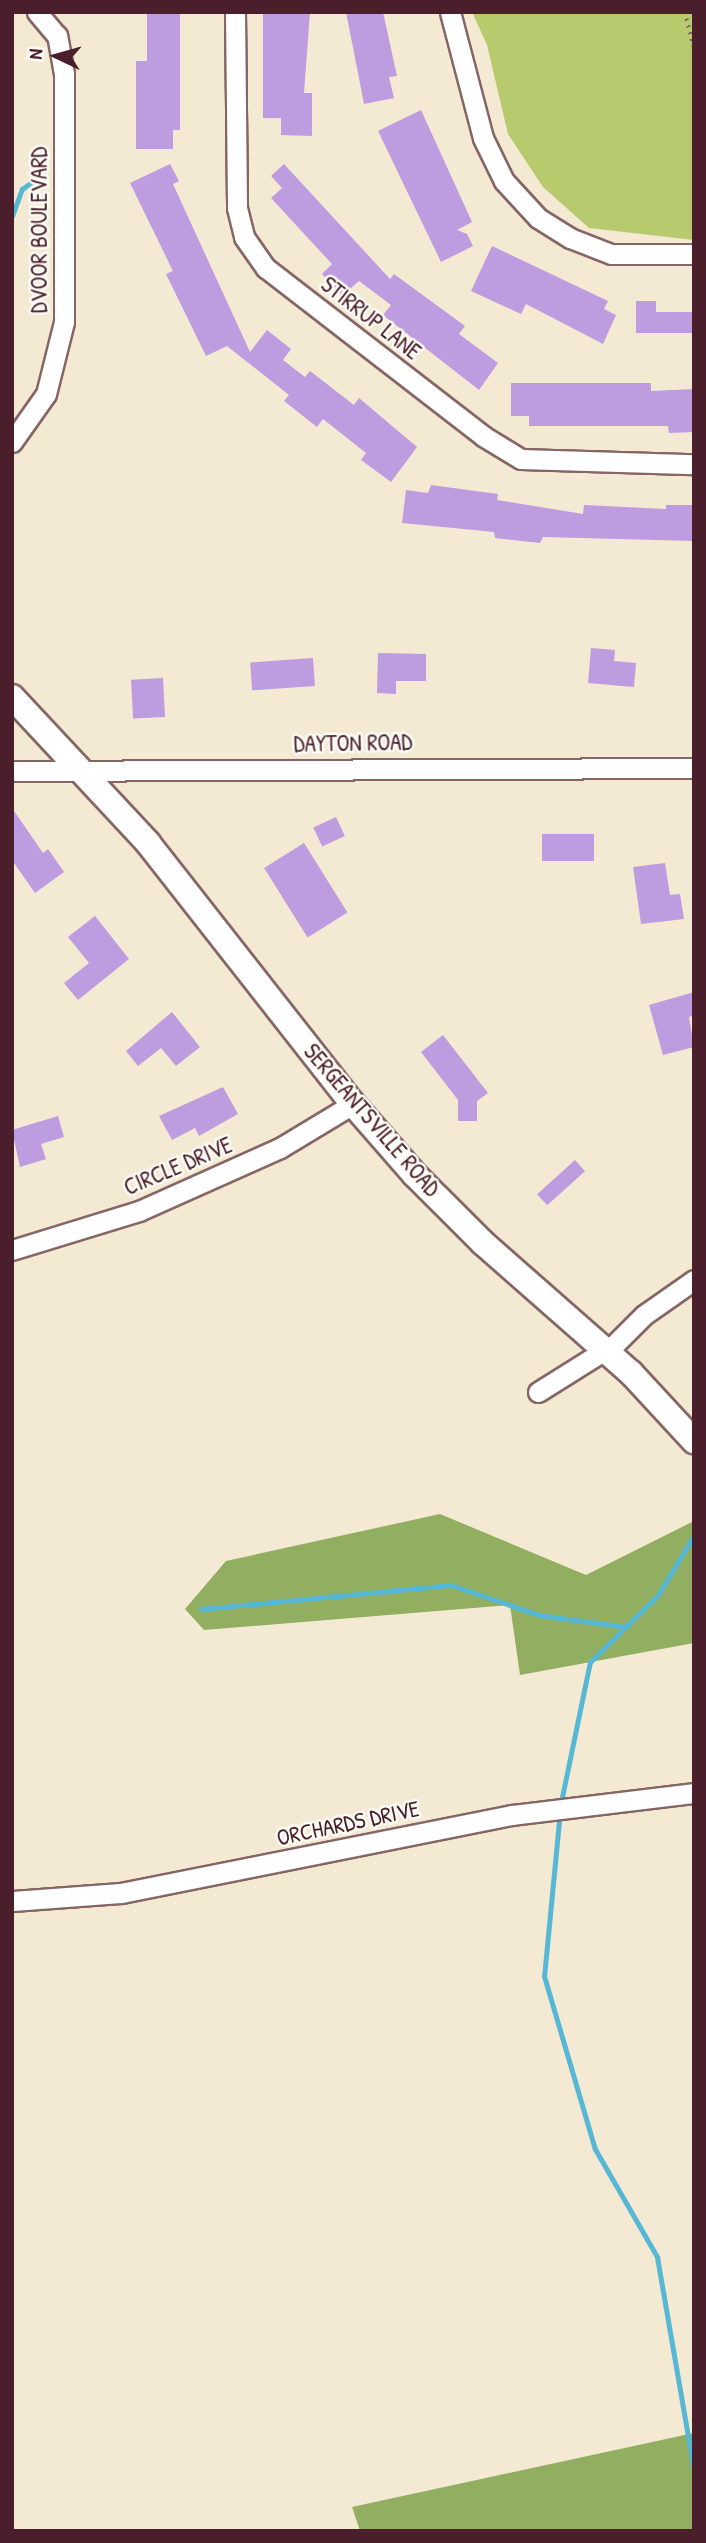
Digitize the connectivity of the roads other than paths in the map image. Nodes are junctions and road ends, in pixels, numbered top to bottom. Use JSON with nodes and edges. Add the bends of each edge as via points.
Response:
{"nodes":[{"id":1,"x":37,"y":12,"type":"edge"},
{"id":2,"x":234,"y":12,"type":"edge"},
{"id":3,"x":450,"y":12,"type":"edge"},
{"id":4,"x":694,"y":254,"type":"edge"},
{"id":5,"x":13,"y":438,"type":"edge"},
{"id":6,"x":694,"y":464,"type":"edge"},
{"id":7,"x":12,"y":697,"type":"edge"},
{"id":8,"x":694,"y":768,"type":"edge"},
{"id":9,"x":83,"y":769,"type":"junction"},
{"id":10,"x":12,"y":771,"type":"edge"},
{"id":11,"x":353,"y":1104,"type":"junction"},
{"id":12,"x":12,"y":1250,"type":"edge"},
{"id":13,"x":694,"y":1280,"type":"edge"},
{"id":14,"x":606,"y":1351,"type":"junction"},
{"id":15,"x":538,"y":1392,"type":"dead end"},
{"id":16,"x":694,"y":1441,"type":"edge"},
{"id":17,"x":694,"y":1793,"type":"edge"},
{"id":18,"x":12,"y":1901,"type":"edge"}],
"edges":[{"from":1,"to":5,"type":"street","name":"DVOOR BOULEVARD","via":[[57,37],[64,74],[64,322],[46,394]]},
{"from":2,"to":6,"type":"street","name":"STIRRUP LANE","via":[[237,208],[244,237],[266,268],[483,436],[521,459]]},
{"from":3,"to":4,"type":"street","via":[[483,138],[504,181],[538,218],[570,238],[611,254]]},
{"from":7,"to":9,"type":"main road","name":"SERGEANTSVILLE ROAD"},
{"from":8,"to":9,"type":"street","name":"DAYTON ROAD"},
{"from":9,"to":10,"type":"street","name":"DAYTON ROAD"},
{"from":9,"to":11,"type":"main road","name":"SERGEANTSVILLE ROAD","via":[[148,843]]},
{"from":11,"to":12,"type":"street","name":"CIRCLE DRIVE","via":[[280,1148],[139,1211]]},
{"from":11,"to":14,"type":"main road","name":"SERGEANTSVILLE ROAD","via":[[483,1243]]},
{"from":13,"to":14,"type":"street","via":[[644,1315]]},
{"from":14,"to":15,"type":"street"},
{"from":14,"to":16,"type":"main road","name":"SERGEANTSVILLE ROAD"},
{"from":17,"to":18,"type":"street","name":"ORCHARDS DRIVE","via":[[512,1815],[121,1893]]}]}
